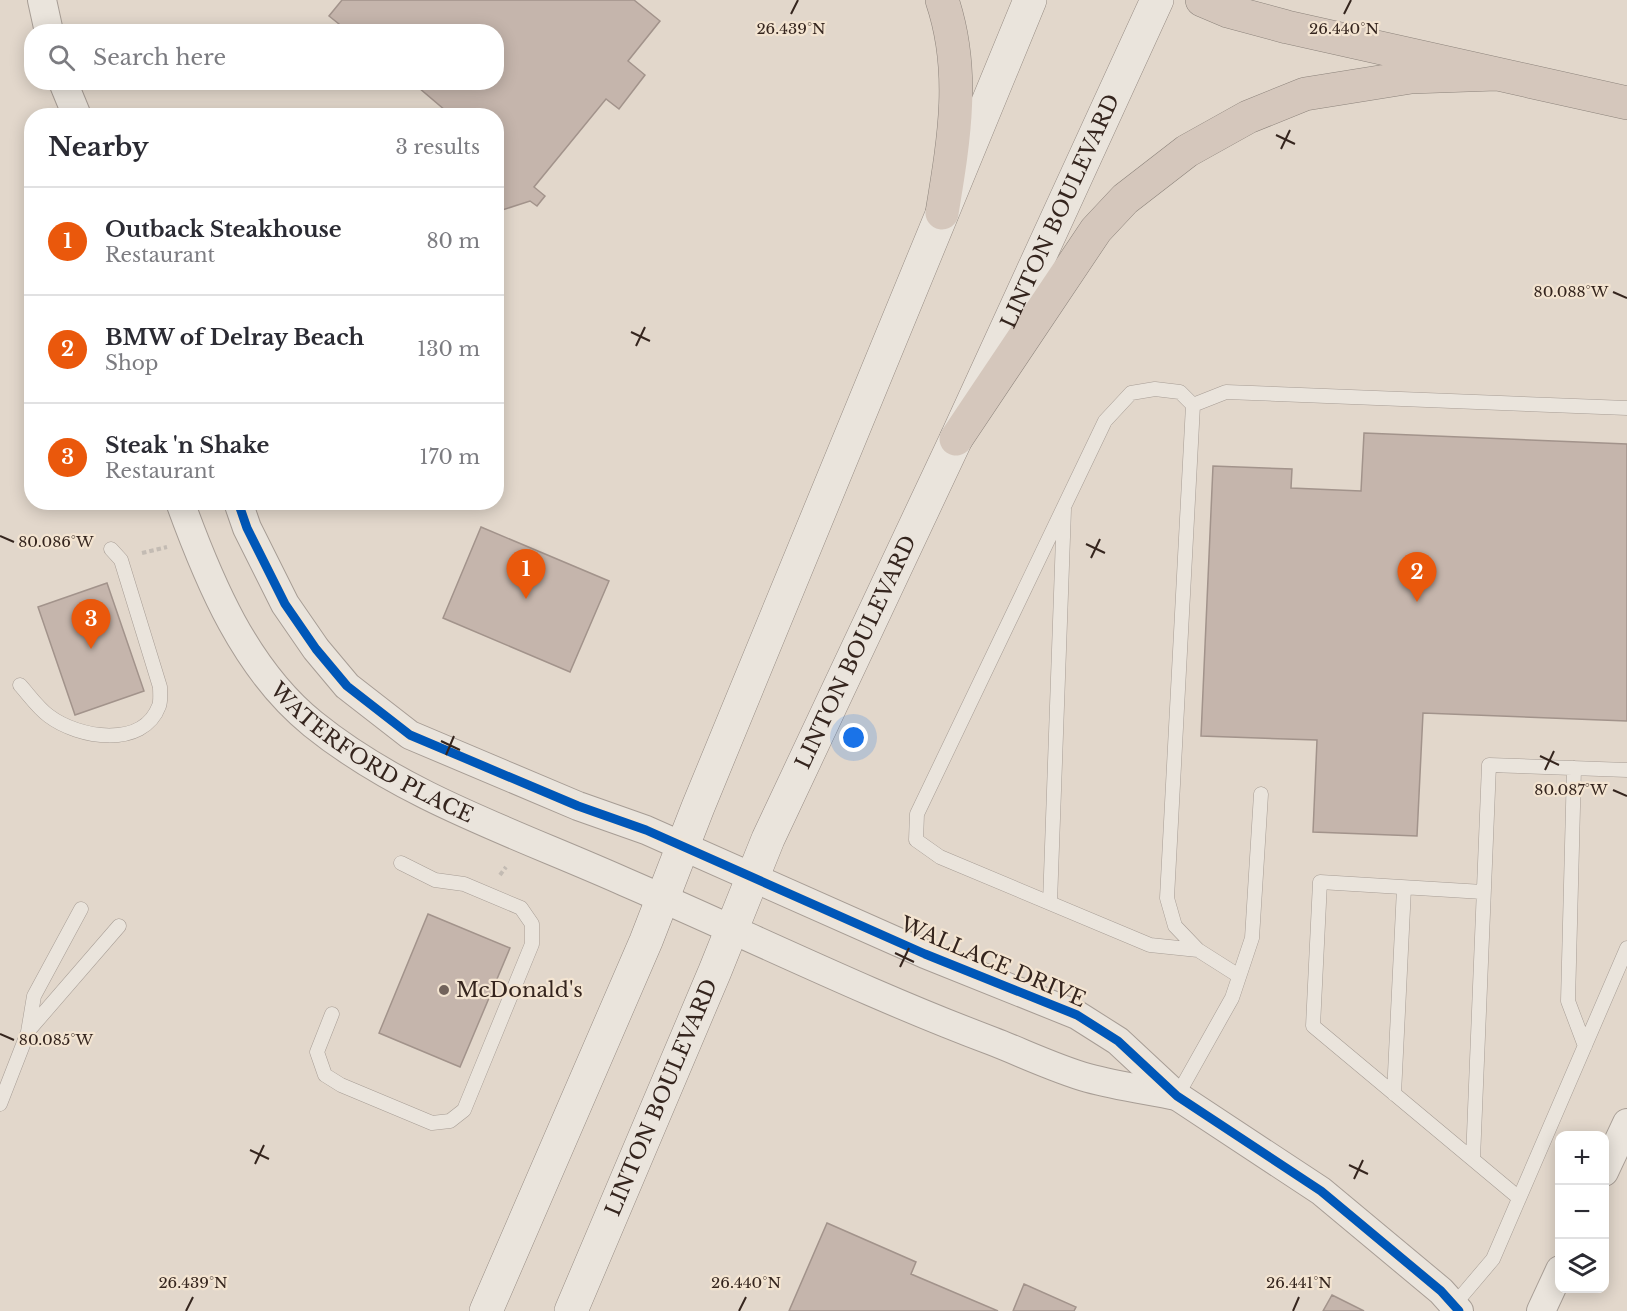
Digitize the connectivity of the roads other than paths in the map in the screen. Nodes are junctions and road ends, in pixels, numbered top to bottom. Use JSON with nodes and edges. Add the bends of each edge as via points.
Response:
{"nodes":[{"id":1,"x":42,"y":0,"type":"edge"},
{"id":2,"x":942,"y":0,"type":"edge"},
{"id":3,"x":1030,"y":0,"type":"edge"},
{"id":4,"x":1157,"y":0,"type":"edge"},
{"id":5,"x":1202,"y":0,"type":"edge"},
{"id":6,"x":47,"y":24,"type":"edge"},
{"id":7,"x":1496,"y":74,"type":"junction"},
{"id":8,"x":66,"y":90,"type":"edge"},
{"id":9,"x":1627,"y":103,"type":"edge"},
{"id":10,"x":74,"y":108,"type":"edge"},
{"id":11,"x":942,"y":213,"type":"junction"},
{"id":12,"x":1193,"y":405,"type":"junction"},
{"id":13,"x":1627,"y":408,"type":"edge"},
{"id":14,"x":956,"y":440,"type":"junction"},
{"id":15,"x":1064,"y":505,"type":"junction"},
{"id":16,"x":183,"y":510,"type":"edge"},
{"id":17,"x":241,"y":510,"type":"edge"},
{"id":18,"x":111,"y":549,"type":"dead end"},
{"id":19,"x":20,"y":685,"type":"dead end"},
{"id":20,"x":1574,"y":768,"type":"junction"},
{"id":21,"x":1627,"y":770,"type":"edge"},
{"id":22,"x":1261,"y":794,"type":"dead end"},
{"id":23,"x":683,"y":847,"type":"junction"},
{"id":24,"x":401,"y":863,"type":"dead end"},
{"id":25,"x":753,"y":878,"type":"junction"},
{"id":26,"x":1404,"y":888,"type":"junction"},
{"id":27,"x":1483,"y":892,"type":"junction"},
{"id":28,"x":663,"y":898,"type":"junction"},
{"id":29,"x":1050,"y":903,"type":"junction"},
{"id":30,"x":81,"y":909,"type":"dead end"},
{"id":31,"x":119,"y":926,"type":"dead end"},
{"id":32,"x":733,"y":928,"type":"junction"},
{"id":33,"x":1627,"y":948,"type":"edge"},
{"id":34,"x":1198,"y":950,"type":"junction"},
{"id":35,"x":1239,"y":976,"type":"junction"},
{"id":36,"x":332,"y":1014,"type":"dead end"},
{"id":37,"x":28,"y":1032,"type":"junction"},
{"id":38,"x":1585,"y":1046,"type":"junction"},
{"id":39,"x":1394,"y":1094,"type":"junction"},
{"id":40,"x":1177,"y":1096,"type":"junction"},
{"id":41,"x":0,"y":1104,"type":"edge"},
{"id":42,"x":1627,"y":1123,"type":"edge"},
{"id":43,"x":1473,"y":1159,"type":"junction"},
{"id":44,"x":1609,"y":1163,"type":"edge"},
{"id":45,"x":1519,"y":1198,"type":"junction"},
{"id":46,"x":1555,"y":1280,"type":"edge"},
{"id":47,"x":1456,"y":1308,"type":"edge"},
{"id":48,"x":486,"y":1311,"type":"edge"},
{"id":49,"x":571,"y":1311,"type":"edge"},
{"id":50,"x":1540,"y":1311,"type":"edge"}],
"edges":[{"from":1,"to":6,"type":"street"},
{"from":2,"to":11,"type":"highway","via":[[953,36],[957,80],[954,134]]},
{"from":3,"to":11,"type":"main road"},
{"from":4,"to":14,"type":"main road","name":"LINTON BOULEVARD"},
{"from":5,"to":7,"type":"highway","via":[[1287,27]]},
{"from":7,"to":9,"type":"highway"},
{"from":7,"to":14,"type":"highway","via":[[1411,77],[1305,94],[1248,117],[1187,151],[1125,199],[1096,230]]},
{"from":8,"to":10,"type":"street"},
{"from":11,"to":23,"type":"main road"},
{"from":12,"to":13,"type":"lane","via":[[1226,392]]},
{"from":12,"to":15,"type":"lane","via":[[1180,392],[1155,389],[1131,393],[1105,422]]},
{"from":12,"to":34,"type":"lane","via":[[1167,898],[1175,926]]},
{"from":14,"to":25,"type":"main road","name":"LINTON BOULEVARD"},
{"from":15,"to":29,"type":"lane"},
{"from":15,"to":29,"type":"lane","via":[[917,814],[916,840],[932,851]]},
{"from":16,"to":28,"type":"street","name":"WATERFORD PLACE","via":[[200,557],[243,642],[311,723],[384,773],[468,814]]},
{"from":17,"to":23,"type":"street","name":"WATERFORD PLACE","via":[[285,604],[346,686],[410,735]]},
{"from":18,"to":19,"type":"lane","via":[[121,560],[160,687],[160,705],[144,726],[115,736],[81,733],[49,716]]},
{"from":20,"to":21,"type":"lane"},
{"from":20,"to":27,"type":"lane","via":[[1488,765]]},
{"from":20,"to":38,"type":"lane","via":[[1568,1001]]},
{"from":22,"to":35,"type":"lane","via":[[1252,938]]},
{"from":23,"to":25,"type":"street","name":"WALLACE DRIVE"},
{"from":23,"to":28,"type":"main road"},
{"from":24,"to":36,"type":"lane","via":[[435,880],[464,884],[521,908],[532,924],[532,944],[464,1110],[450,1121],[432,1123],[325,1075],[317,1052]]},
{"from":25,"to":32,"type":"main road","name":"LINTON BOULEVARD"},
{"from":25,"to":40,"type":"street","name":"WALLACE DRIVE","via":[[1000,986],[1077,1015],[1118,1041]]},
{"from":26,"to":27,"type":"lane"},
{"from":26,"to":39,"type":"lane"},
{"from":26,"to":39,"type":"lane","via":[[1320,882],[1319,893],[1313,1026]]},
{"from":27,"to":43,"type":"lane"},
{"from":28,"to":32,"type":"street","name":"WALLACE DRIVE"},
{"from":28,"to":48,"type":"main road"},
{"from":29,"to":34,"type":"lane","via":[[1150,945]]},
{"from":30,"to":37,"type":"lane","via":[[34,996]]},
{"from":31,"to":37,"type":"lane"},
{"from":32,"to":40,"type":"street","name":"WALLACE DRIVE","via":[[896,1005],[1087,1077]]},
{"from":32,"to":49,"type":"main road","name":"LINTON BOULEVARD"},
{"from":33,"to":38,"type":"lane"},
{"from":34,"to":35,"type":"lane"},
{"from":35,"to":40,"type":"lane","via":[[1232,998]]},
{"from":37,"to":41,"type":"lane"},
{"from":38,"to":45,"type":"lane"},
{"from":39,"to":43,"type":"lane"},
{"from":40,"to":47,"type":"street","name":"WALLACE DRIVE","via":[[1321,1191]]},
{"from":42,"to":44,"type":"street"},
{"from":43,"to":45,"type":"lane"},
{"from":45,"to":47,"type":"lane","via":[[1493,1259]]},
{"from":46,"to":50,"type":"street"}]}
